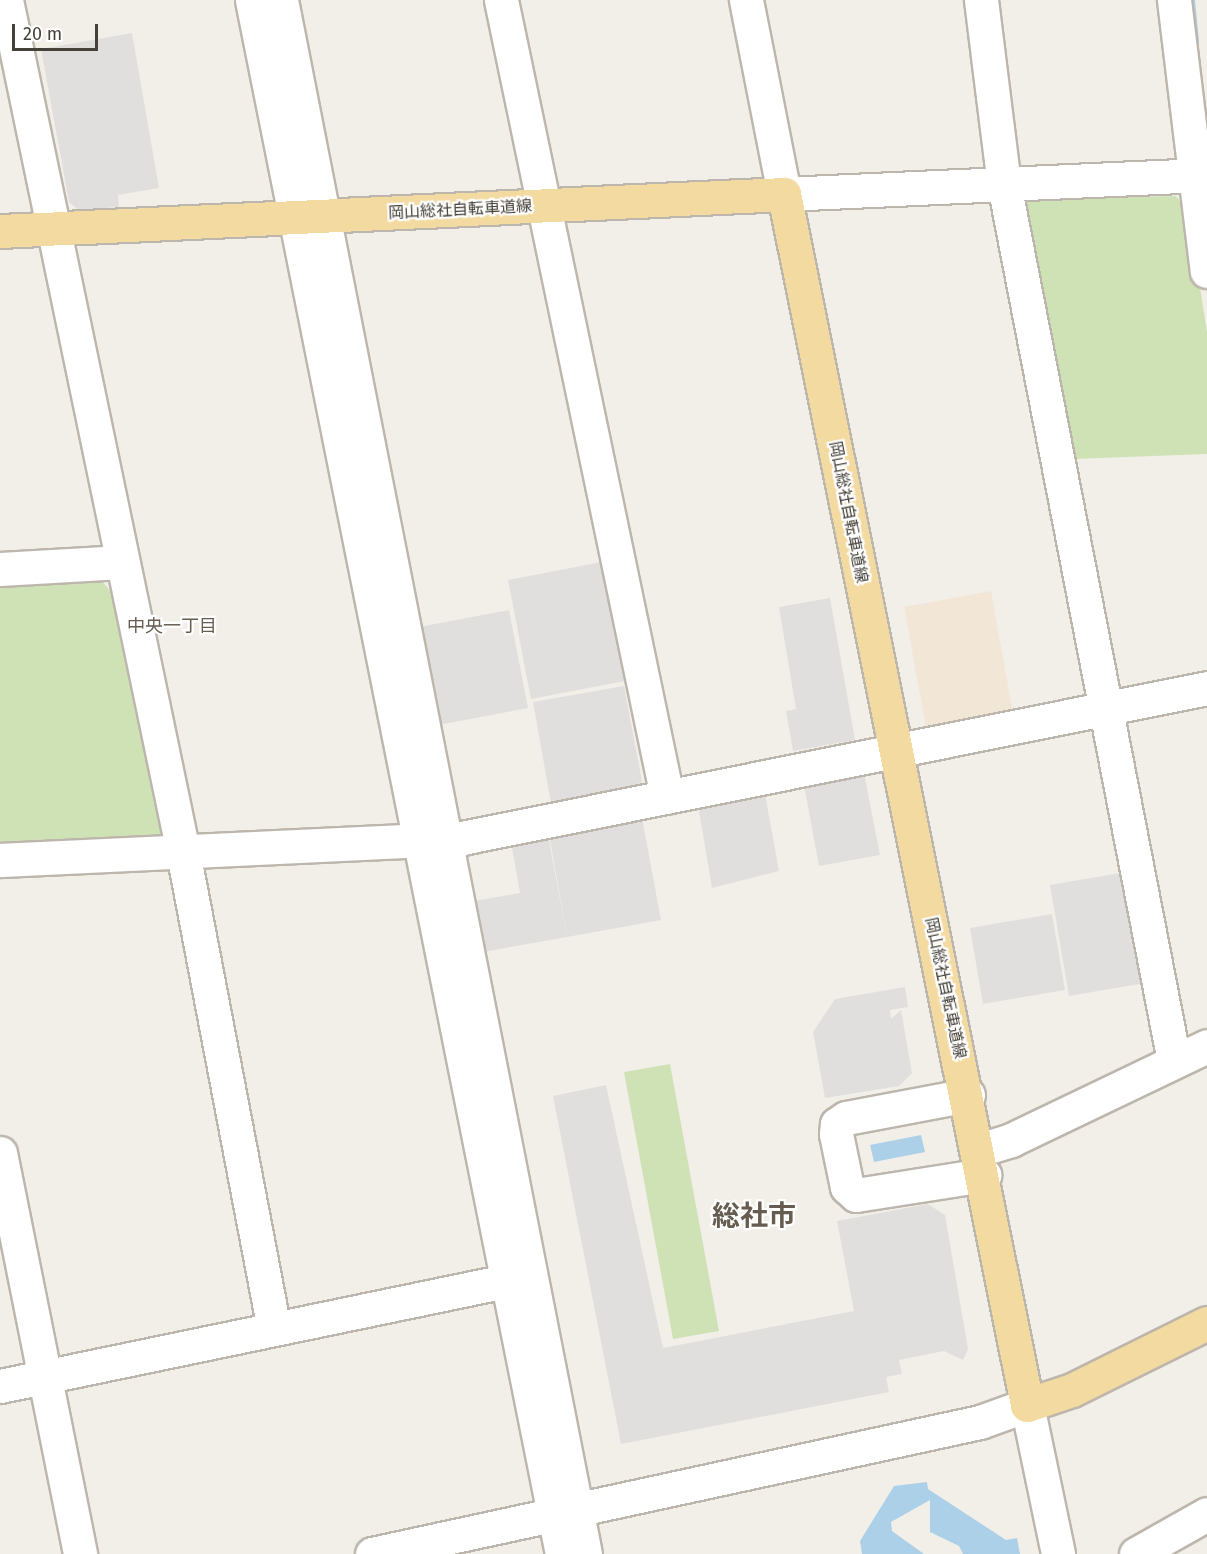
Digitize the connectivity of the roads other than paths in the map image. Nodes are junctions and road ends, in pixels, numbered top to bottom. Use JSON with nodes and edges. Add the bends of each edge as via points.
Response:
{"nodes":[{"id":1,"x":6,"y":0,"type":"edge"},
{"id":2,"x":252,"y":0,"type":"edge"},
{"id":3,"x":281,"y":0,"type":"edge"},
{"id":4,"x":501,"y":0,"type":"edge"},
{"id":5,"x":746,"y":0,"type":"edge"},
{"id":6,"x":981,"y":0,"type":"edge"},
{"id":7,"x":1174,"y":0,"type":"edge"},
{"id":8,"x":1200,"y":176,"type":"edge"},
{"id":9,"x":1004,"y":184,"type":"junction"},
{"id":10,"x":784,"y":194,"type":"junction"},
{"id":11,"x":542,"y":206,"type":"junction"},
{"id":12,"x":310,"y":217,"type":"junction"},
{"id":13,"x":50,"y":229,"type":"junction"},
{"id":14,"x":0,"y":231,"type":"edge"},
{"id":15,"x":1207,"y":271,"type":"edge"},
{"id":16,"x":122,"y":562,"type":"junction"},
{"id":17,"x":0,"y":569,"type":"edge"},
{"id":18,"x":1207,"y":688,"type":"edge"},
{"id":19,"x":1105,"y":709,"type":"junction"},
{"id":20,"x":896,"y":750,"type":"junction"},
{"id":21,"x":667,"y":798,"type":"junction"},
{"id":22,"x":434,"y":840,"type":"junction"},
{"id":23,"x":183,"y":852,"type":"junction"},
{"id":24,"x":0,"y":860,"type":"edge"},
{"id":25,"x":1207,"y":1046,"type":"edge"},
{"id":26,"x":1174,"y":1061,"type":"junction"},
{"id":27,"x":968,"y":1095,"type":"junction"},
{"id":28,"x":0,"y":1153,"type":"edge"},
{"id":29,"x":981,"y":1162,"type":"junction"},
{"id":30,"x":3,"y":1184,"type":"edge"},
{"id":31,"x":12,"y":1271,"type":"edge"},
{"id":32,"x":521,"y":1277,"type":"junction"},
{"id":33,"x":1207,"y":1323,"type":"edge"},
{"id":34,"x":274,"y":1328,"type":"junction"},
{"id":35,"x":42,"y":1377,"type":"junction"},
{"id":36,"x":0,"y":1386,"type":"edge"},
{"id":37,"x":1027,"y":1405,"type":"junction"},
{"id":38,"x":566,"y":1512,"type":"junction"},
{"id":39,"x":1207,"y":1514,"type":"edge"},
{"id":40,"x":80,"y":1554,"type":"edge"},
{"id":41,"x":372,"y":1554,"type":"edge"},
{"id":42,"x":562,"y":1554,"type":"edge"},
{"id":43,"x":585,"y":1554,"type":"edge"},
{"id":44,"x":1058,"y":1554,"type":"edge"},
{"id":45,"x":1136,"y":1554,"type":"edge"}],
"edges":[{"from":1,"to":13,"type":"street"},
{"from":2,"to":12,"type":"street"},
{"from":3,"to":12,"type":"street"},
{"from":4,"to":11,"type":"street"},
{"from":5,"to":10,"type":"street"},
{"from":6,"to":9,"type":"street"},
{"from":7,"to":8,"type":"street"},
{"from":8,"to":9,"type":"street"},
{"from":8,"to":15,"type":"street"},
{"from":9,"to":10,"type":"street"},
{"from":9,"to":19,"type":"street"},
{"from":10,"to":11,"type":"main road","name":"岡山総社自転車道線"},
{"from":10,"to":20,"type":"main road","name":"岡山総社自転車道線"},
{"from":11,"to":12,"type":"main road","name":"岡山総社自転車道線"},
{"from":11,"to":21,"type":"street"},
{"from":12,"to":13,"type":"main road","name":"岡山総社自転車道線"},
{"from":12,"to":22,"type":"street"},
{"from":13,"to":14,"type":"main road","name":"岡山総社自転車道線"},
{"from":13,"to":16,"type":"street"},
{"from":16,"to":17,"type":"street"},
{"from":16,"to":23,"type":"street"},
{"from":18,"to":19,"type":"street"},
{"from":19,"to":20,"type":"street"},
{"from":19,"to":26,"type":"street"},
{"from":20,"to":21,"type":"street"},
{"from":20,"to":27,"type":"main road","name":"岡山総社自転車道線"},
{"from":21,"to":22,"type":"street"},
{"from":22,"to":23,"type":"street"},
{"from":22,"to":32,"type":"street"},
{"from":23,"to":24,"type":"street"},
{"from":23,"to":34,"type":"street"},
{"from":25,"to":26,"type":"street"},
{"from":26,"to":29,"type":"street","via":[[1011,1140]]},
{"from":27,"to":29,"type":"main road","name":"岡山総社自転車道線"},
{"from":27,"to":29,"type":"street","via":[[843,1119],[836,1131],[849,1190],[859,1196]]},
{"from":28,"to":30,"type":"street"},
{"from":29,"to":37,"type":"main road","name":"岡山総社自転車道線"},
{"from":30,"to":31,"type":"street"},
{"from":31,"to":35,"type":"street"},
{"from":32,"to":34,"type":"street"},
{"from":32,"to":38,"type":"street"},
{"from":33,"to":37,"type":"main road","via":[[1072,1390]]},
{"from":34,"to":35,"type":"street"},
{"from":35,"to":36,"type":"street"},
{"from":35,"to":40,"type":"street"},
{"from":37,"to":38,"type":"street","via":[[980,1422]]},
{"from":37,"to":44,"type":"street"},
{"from":38,"to":41,"type":"street"},
{"from":38,"to":42,"type":"street"},
{"from":38,"to":43,"type":"street"},
{"from":39,"to":45,"type":"street"}]}
